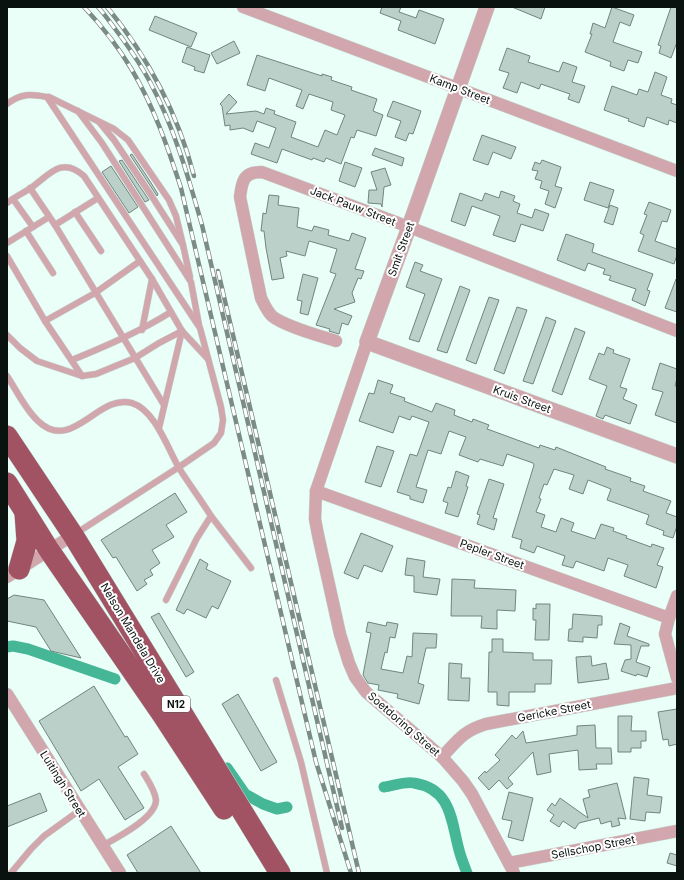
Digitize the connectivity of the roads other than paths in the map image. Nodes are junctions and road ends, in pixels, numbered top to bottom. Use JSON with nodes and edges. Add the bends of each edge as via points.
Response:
{"nodes":[{"id":1,"x":244,"y":7,"type":"edge"},
{"id":2,"x":487,"y":7,"type":"edge"},
{"id":3,"x":458,"y":88,"type":"junction"},
{"id":4,"x":47,"y":97,"type":"junction"},
{"id":5,"x":7,"y":104,"type":"edge"},
{"id":6,"x":78,"y":111,"type":"junction"},
{"id":7,"x":98,"y":120,"type":"junction"},
{"id":8,"x":677,"y":171,"type":"edge"},
{"id":9,"x":30,"y":188,"type":"junction"},
{"id":10,"x":98,"y":198,"type":"junction"},
{"id":11,"x":10,"y":201,"type":"edge"},
{"id":12,"x":75,"y":212,"type":"junction"},
{"id":13,"x":50,"y":217,"type":"junction"},
{"id":14,"x":55,"y":225,"type":"junction"},
{"id":15,"x":33,"y":227,"type":"junction"},
{"id":16,"x":410,"y":227,"type":"junction"},
{"id":17,"x":26,"y":231,"type":"junction"},
{"id":18,"x":7,"y":243,"type":"edge"},
{"id":19,"x":183,"y":245,"type":"junction"},
{"id":20,"x":100,"y":251,"type":"dead end"},
{"id":21,"x":7,"y":256,"type":"edge"},
{"id":22,"x":140,"y":261,"type":"junction"},
{"id":23,"x":53,"y":272,"type":"dead end"},
{"id":24,"x":152,"y":279,"type":"junction"},
{"id":25,"x":191,"y":282,"type":"junction"},
{"id":26,"x":95,"y":293,"type":"junction"},
{"id":27,"x":171,"y":312,"type":"junction"},
{"id":28,"x":45,"y":321,"type":"junction"},
{"id":29,"x":200,"y":328,"type":"junction"},
{"id":30,"x":142,"y":330,"type":"junction"},
{"id":31,"x":182,"y":331,"type":"junction"},
{"id":32,"x":677,"y":331,"type":"edge"},
{"id":33,"x":7,"y":335,"type":"edge"},
{"id":34,"x":123,"y":339,"type":"junction"},
{"id":35,"x":336,"y":341,"type":"dead end"},
{"id":36,"x":367,"y":342,"type":"junction"},
{"id":37,"x":135,"y":358,"type":"junction"},
{"id":38,"x":72,"y":360,"type":"junction"},
{"id":39,"x":209,"y":360,"type":"junction"},
{"id":40,"x":7,"y":376,"type":"edge"},
{"id":41,"x":82,"y":376,"type":"junction"},
{"id":42,"x":164,"y":405,"type":"junction"},
{"id":43,"x":159,"y":428,"type":"junction"},
{"id":44,"x":7,"y":436,"type":"edge"},
{"id":45,"x":677,"y":456,"type":"edge"},
{"id":46,"x":179,"y":467,"type":"junction"},
{"id":47,"x":7,"y":482,"type":"edge"},
{"id":48,"x":316,"y":491,"type":"junction"},
{"id":49,"x":25,"y":512,"type":"junction"},
{"id":50,"x":211,"y":516,"type":"junction"},
{"id":51,"x":73,"y":535,"type":"junction"},
{"id":52,"x":49,"y":550,"type":"junction"},
{"id":53,"x":251,"y":568,"type":"dead end"},
{"id":54,"x":13,"y":573,"type":"edge"},
{"id":55,"x":677,"y":596,"type":"edge"},
{"id":56,"x":166,"y":600,"type":"dead end"},
{"id":57,"x":669,"y":618,"type":"junction"},
{"id":58,"x":677,"y":678,"type":"edge"},
{"id":59,"x":276,"y":680,"type":"dead end"},
{"id":60,"x":677,"y":688,"type":"edge"},
{"id":61,"x":7,"y":694,"type":"edge"},
{"id":62,"x":442,"y":757,"type":"junction"},
{"id":63,"x":144,"y":774,"type":"dead end"},
{"id":64,"x":80,"y":810,"type":"junction"},
{"id":65,"x":677,"y":831,"type":"edge"},
{"id":66,"x":102,"y":846,"type":"junction"},
{"id":67,"x":511,"y":868,"type":"edge"},
{"id":68,"x":11,"y":873,"type":"edge"},
{"id":69,"x":120,"y":873,"type":"edge"},
{"id":70,"x":262,"y":873,"type":"edge"},
{"id":71,"x":280,"y":873,"type":"edge"},
{"id":72,"x":327,"y":873,"type":"edge"}],
"edges":[{"from":1,"to":3,"type":"street","name":"Kamp Street"},
{"from":2,"to":3,"type":"street","name":"Smit Street"},
{"from":3,"to":8,"type":"street","name":"Kamp Street"},
{"from":3,"to":16,"type":"street","name":"Smit Street"},
{"from":4,"to":5,"type":"lane","via":[[29,94],[14,98]]},
{"from":4,"to":6,"type":"lane"},
{"from":4,"to":29,"type":"lane"},
{"from":6,"to":7,"type":"lane"},
{"from":6,"to":25,"type":"lane","via":[[102,143]]},
{"from":7,"to":19,"type":"lane"},
{"from":7,"to":19,"type":"lane","via":[[128,140],[158,182],[176,216]]},
{"from":9,"to":10,"type":"lane","via":[[57,168],[67,166],[84,176]]},
{"from":9,"to":11,"type":"lane"},
{"from":9,"to":13,"type":"lane"},
{"from":10,"to":12,"type":"lane"},
{"from":10,"to":22,"type":"lane"},
{"from":11,"to":15,"type":"lane"},
{"from":12,"to":14,"type":"lane"},
{"from":12,"to":20,"type":"lane"},
{"from":13,"to":14,"type":"lane"},
{"from":13,"to":15,"type":"lane"},
{"from":14,"to":26,"type":"lane"},
{"from":15,"to":17,"type":"lane"},
{"from":16,"to":32,"type":"street","name":"Jack Pauw Street"},
{"from":16,"to":35,"type":"street","name":"Jack Pauw Street","via":[[262,172],[252,172],[246,176],[240,197],[261,298],[266,309],[282,322]]},
{"from":16,"to":36,"type":"street","name":"Smit Street"},
{"from":17,"to":18,"type":"lane"},
{"from":17,"to":23,"type":"lane"},
{"from":19,"to":25,"type":"lane"},
{"from":21,"to":28,"type":"lane"},
{"from":22,"to":24,"type":"lane"},
{"from":22,"to":26,"type":"lane"},
{"from":24,"to":27,"type":"lane"},
{"from":24,"to":30,"type":"lane"},
{"from":25,"to":29,"type":"lane"},
{"from":26,"to":28,"type":"lane"},
{"from":26,"to":34,"type":"lane"},
{"from":27,"to":30,"type":"lane"},
{"from":27,"to":31,"type":"lane"},
{"from":28,"to":38,"type":"lane"},
{"from":29,"to":39,"type":"lane"},
{"from":30,"to":34,"type":"lane"},
{"from":31,"to":37,"type":"lane"},
{"from":31,"to":39,"type":"lane"},
{"from":31,"to":42,"type":"lane"},
{"from":33,"to":41,"type":"lane","via":[[38,361]]},
{"from":34,"to":37,"type":"lane"},
{"from":34,"to":38,"type":"lane"},
{"from":36,"to":45,"type":"street","name":"Kruis Street"},
{"from":36,"to":48,"type":"street","name":"Smit Street"},
{"from":37,"to":41,"type":"lane","via":[[96,374]]},
{"from":37,"to":42,"type":"lane"},
{"from":38,"to":41,"type":"lane"},
{"from":39,"to":46,"type":"lane","via":[[224,420],[221,433],[214,442]]},
{"from":40,"to":43,"type":"lane","via":[[39,422],[51,430],[64,431],[77,427],[106,406],[117,402],[132,403],[144,410]]},
{"from":42,"to":43,"type":"lane"},
{"from":43,"to":46,"type":"lane"},
{"from":44,"to":51,"type":"highway","name":"Nelson Mandela Drive","number":"N12"},
{"from":46,"to":50,"type":"lane"},
{"from":46,"to":51,"type":"lane"},
{"from":47,"to":49,"type":"highway","name":"Nelson Mandela Drive","number":"N12"},
{"from":48,"to":57,"type":"street","name":"Pepler Street"},
{"from":48,"to":62,"type":"street","name":"Soetdoring Street","via":[[315,518],[318,535],[348,663],[366,692]]},
{"from":49,"to":52,"type":"highway","name":"Nelson Mandela Drive","number":"N12"},
{"from":49,"to":54,"type":"highway","via":[[27,541]]},
{"from":50,"to":53,"type":"lane"},
{"from":50,"to":56,"type":"lane"},
{"from":51,"to":52,"type":"street"},
{"from":51,"to":71,"type":"highway","name":"Nelson Mandela Drive","number":"N12"},
{"from":52,"to":54,"type":"street"},
{"from":52,"to":70,"type":"highway","name":"Nelson Mandela Drive","number":"N12","via":[[162,714]]},
{"from":55,"to":57,"type":"street"},
{"from":57,"to":58,"type":"street","via":[[665,634]]},
{"from":59,"to":72,"type":"lane","via":[[301,762]]},
{"from":60,"to":62,"type":"street","name":"Gericke Street","via":[[486,724],[464,733]]},
{"from":61,"to":64,"type":"street","name":"Luitingh Street"},
{"from":62,"to":67,"type":"street","name":"Soetdoring Street","via":[[472,794]]},
{"from":63,"to":66,"type":"lane","via":[[156,802],[152,812],[144,820]]},
{"from":64,"to":66,"type":"street","name":"Luitingh Street"},
{"from":64,"to":68,"type":"lane","via":[[44,836]]},
{"from":65,"to":67,"type":"street","name":"Sellschop Street"},
{"from":66,"to":69,"type":"street","name":"Luitingh Street"}]}
